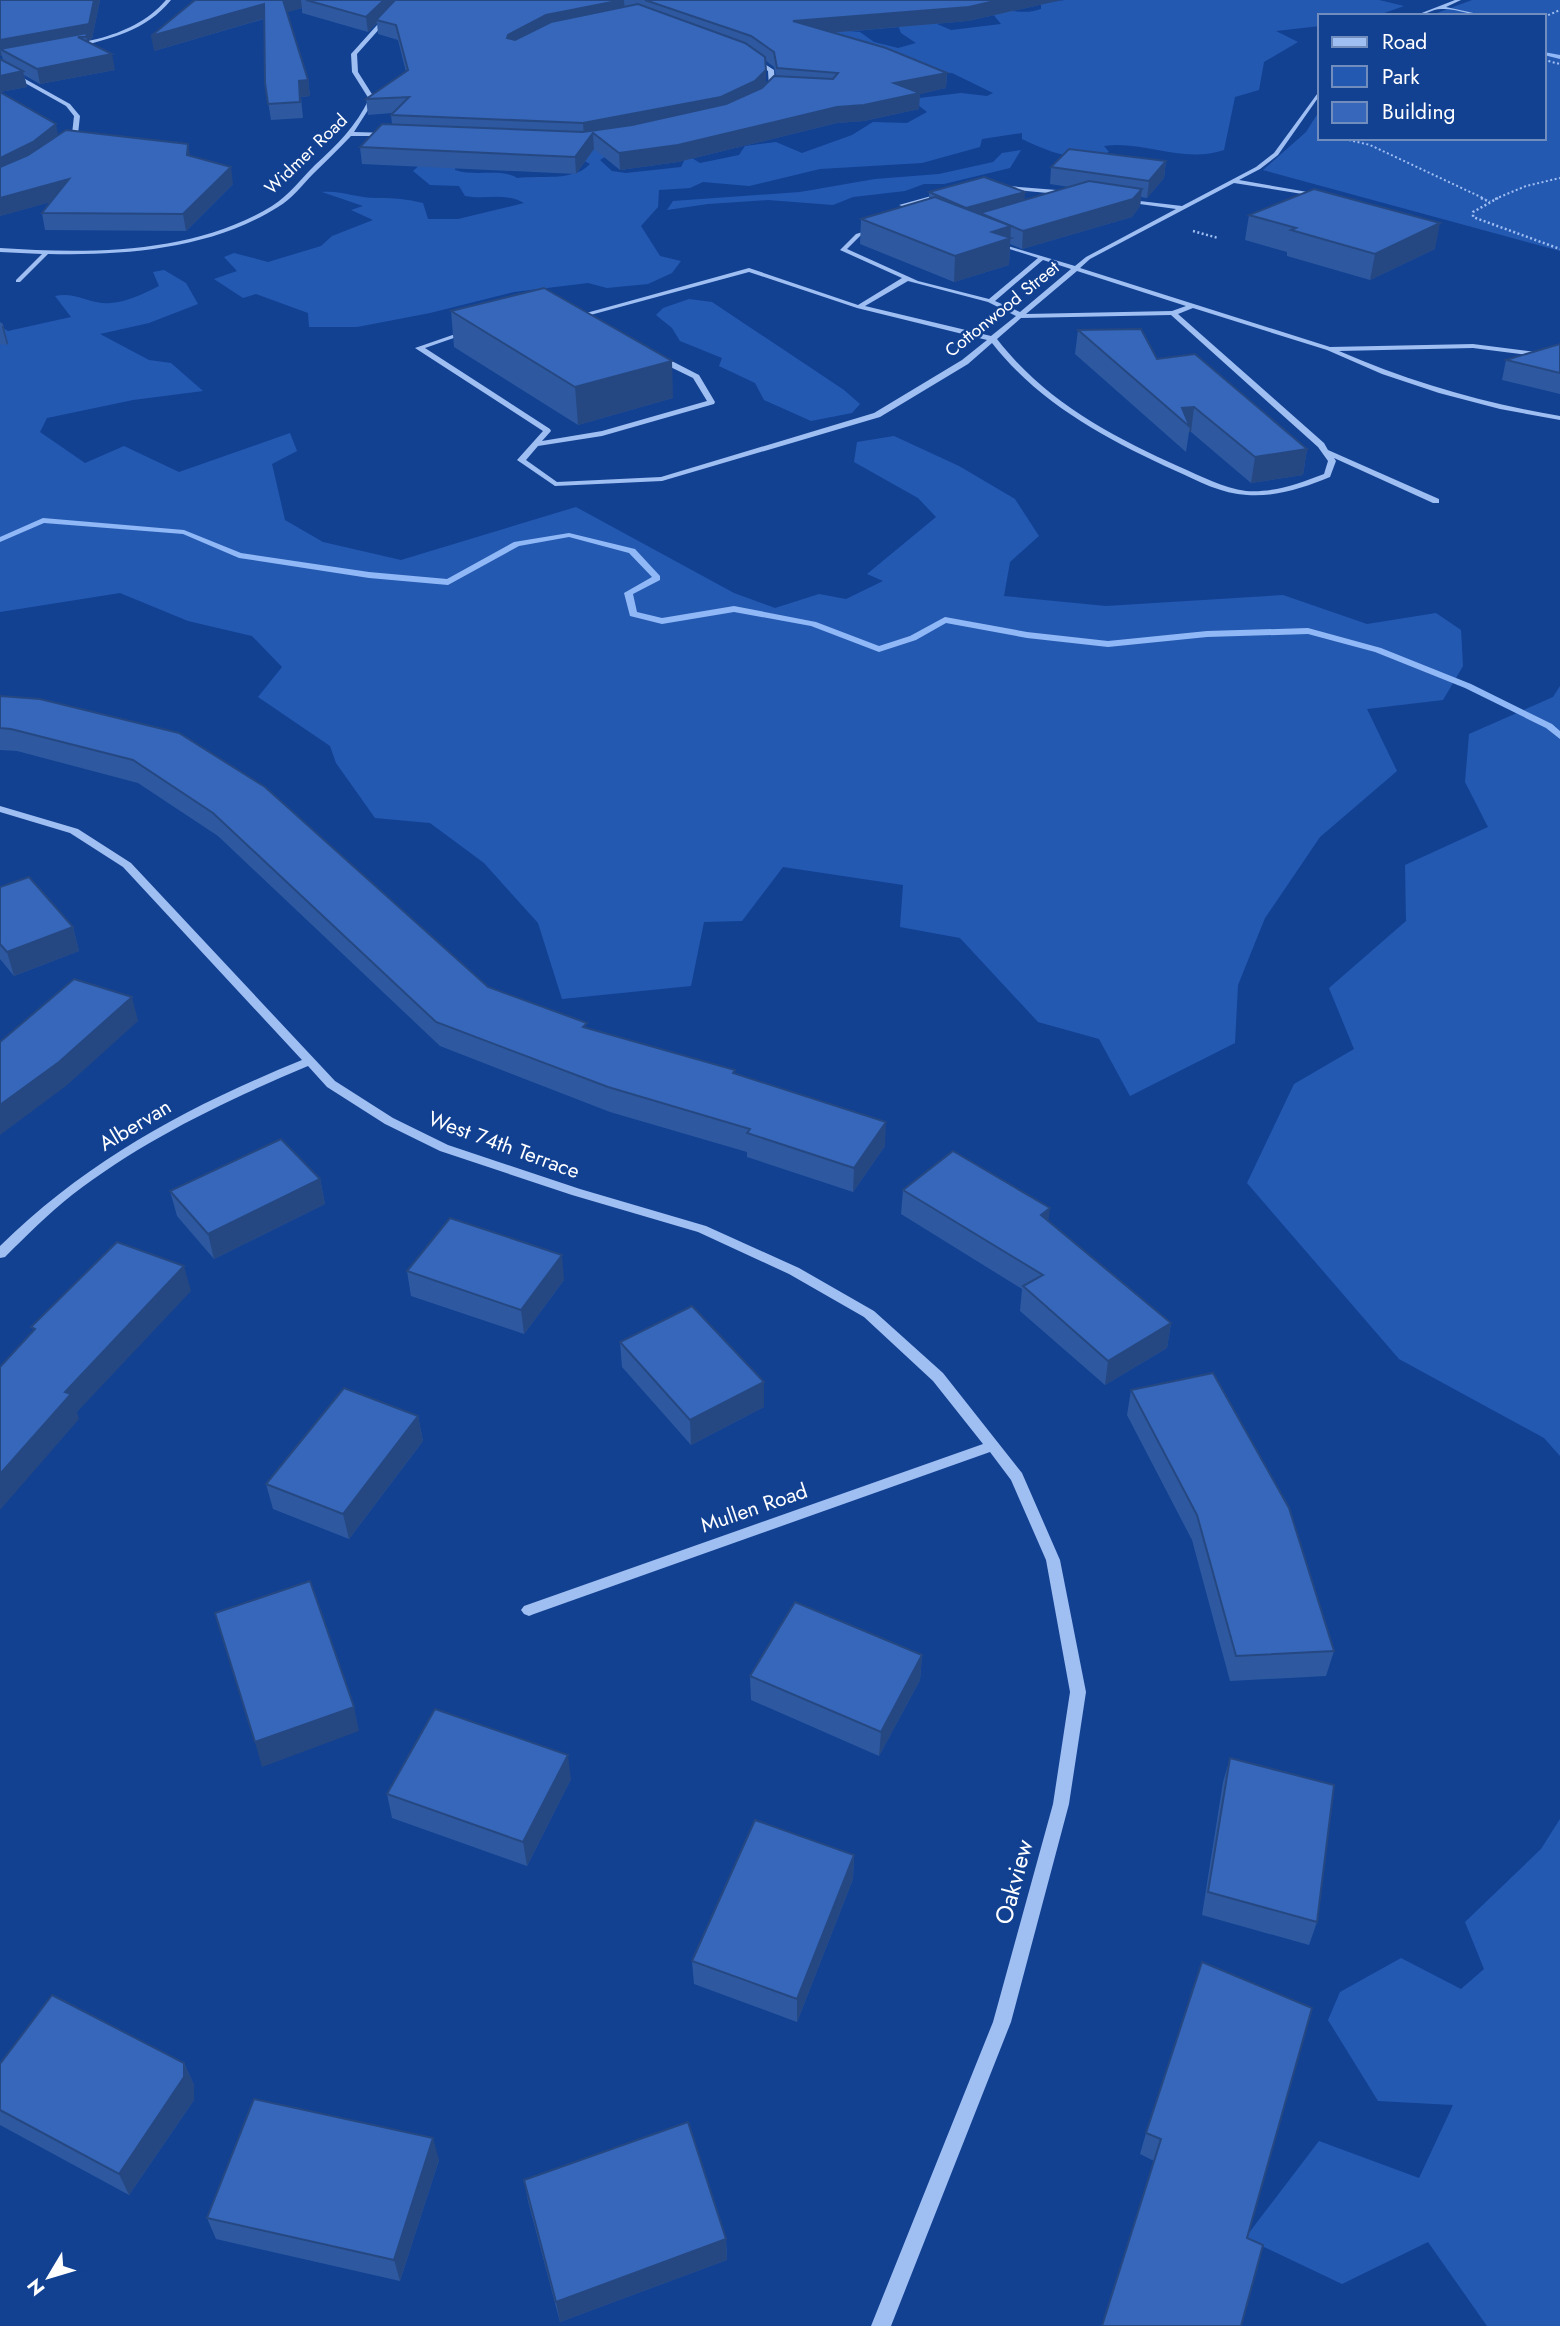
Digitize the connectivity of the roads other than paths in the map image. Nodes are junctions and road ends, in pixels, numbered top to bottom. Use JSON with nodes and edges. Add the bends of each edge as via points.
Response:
{"nodes":[{"id":1,"x":169,"y":0,"type":"edge"},
{"id":2,"x":407,"y":0,"type":"edge"},
{"id":3,"x":1459,"y":0,"type":"edge"},
{"id":4,"x":1441,"y":7,"type":"junction"},
{"id":5,"x":1422,"y":14,"type":"edge"},
{"id":6,"x":1475,"y":14,"type":"edge"},
{"id":7,"x":68,"y":47,"type":"edge"},
{"id":8,"x":748,"y":55,"type":"edge"},
{"id":9,"x":0,"y":66,"type":"edge"},
{"id":10,"x":772,"y":87,"type":"junction"},
{"id":11,"x":784,"y":88,"type":"edge"},
{"id":12,"x":1318,"y":95,"type":"edge"},
{"id":13,"x":759,"y":100,"type":"edge"},
{"id":14,"x":351,"y":134,"type":"junction"},
{"id":15,"x":393,"y":136,"type":"edge"},
{"id":16,"x":58,"y":150,"type":"edge"},
{"id":17,"x":1233,"y":181,"type":"junction"},
{"id":18,"x":984,"y":188,"type":"edge"},
{"id":19,"x":953,"y":191,"type":"edge"},
{"id":20,"x":1329,"y":198,"type":"edge"},
{"id":21,"x":1115,"y":199,"type":"edge"},
{"id":22,"x":1063,"y":202,"type":"edge"},
{"id":23,"x":1183,"y":208,"type":"junction"},
{"id":24,"x":917,"y":219,"type":"edge"},
{"id":25,"x":881,"y":228,"type":"edge"},
{"id":26,"x":988,"y":239,"type":"edge"},
{"id":27,"x":0,"y":250,"type":"edge"},
{"id":28,"x":45,"y":255,"type":"junction"},
{"id":29,"x":1042,"y":258,"type":"junction"},
{"id":30,"x":1078,"y":268,"type":"junction"},
{"id":31,"x":908,"y":278,"type":"junction"},
{"id":32,"x":18,"y":281,"type":"dead end"},
{"id":33,"x":990,"y":301,"type":"junction"},
{"id":34,"x":859,"y":306,"type":"junction"},
{"id":35,"x":1191,"y":306,"type":"junction"},
{"id":36,"x":573,"y":312,"type":"edge"},
{"id":37,"x":1173,"y":313,"type":"junction"},
{"id":38,"x":581,"y":316,"type":"junction"},
{"id":39,"x":1022,"y":316,"type":"junction"},
{"id":40,"x":593,"y":322,"type":"edge"},
{"id":41,"x":480,"y":328,"type":"edge"},
{"id":42,"x":993,"y":340,"type":"junction"},
{"id":43,"x":1329,"y":349,"type":"junction"},
{"id":44,"x":650,"y":353,"type":"edge"},
{"id":45,"x":1560,"y":357,"type":"edge"},
{"id":46,"x":1560,"y":418,"type":"edge"},
{"id":47,"x":535,"y":444,"type":"junction"},
{"id":48,"x":1325,"y":452,"type":"junction"},
{"id":49,"x":1436,"y":500,"type":"dead end"},
{"id":50,"x":0,"y":809,"type":"edge"},
{"id":51,"x":310,"y":1061,"type":"junction"},
{"id":52,"x":0,"y":1254,"type":"edge"},
{"id":53,"x":992,"y":1446,"type":"junction"},
{"id":54,"x":529,"y":1610,"type":"dead end"},
{"id":55,"x":881,"y":2326,"type":"edge"}],
"edges":[{"from":1,"to":7,"type":"street","via":[[152,19],[129,31]]},
{"from":2,"to":14,"type":"street","name":"Widmer Road","via":[[354,54],[355,72],[372,99],[360,126]]},
{"from":3,"to":4,"type":"street"},
{"from":4,"to":5,"type":"street"},
{"from":4,"to":6,"type":"street"},
{"from":8,"to":10,"type":"street","via":[[771,70]]},
{"from":9,"to":16,"type":"street","via":[[68,105],[77,116],[75,134]]},
{"from":10,"to":11,"type":"street"},
{"from":10,"to":13,"type":"street"},
{"from":12,"to":17,"type":"street","name":"Cottonwood Street","via":[[1276,154]]},
{"from":14,"to":15,"type":"street"},
{"from":14,"to":28,"type":"street","name":"Widmer Road","via":[[279,204],[243,224],[157,245]]},
{"from":17,"to":20,"type":"street"},
{"from":17,"to":23,"type":"street","name":"Cottonwood Street"},
{"from":18,"to":22,"type":"street","via":[[1030,188],[1076,197]]},
{"from":19,"to":24,"type":"street","via":[[902,205],[929,215]]},
{"from":21,"to":23,"type":"street"},
{"from":23,"to":30,"type":"street","name":"Cottonwood Street","via":[[1088,258]]},
{"from":25,"to":31,"type":"street","via":[[858,235],[843,250]]},
{"from":26,"to":29,"type":"street"},
{"from":27,"to":28,"type":"street","name":"Widmer Road"},
{"from":28,"to":32,"type":"street"},
{"from":29,"to":30,"type":"street"},
{"from":29,"to":33,"type":"street"},
{"from":30,"to":35,"type":"street"},
{"from":30,"to":39,"type":"street","name":"Cottonwood Street"},
{"from":31,"to":33,"type":"street"},
{"from":31,"to":34,"type":"street"},
{"from":33,"to":39,"type":"street"},
{"from":34,"to":38,"type":"street","via":[[749,270]]},
{"from":34,"to":42,"type":"street"},
{"from":35,"to":37,"type":"street"},
{"from":35,"to":43,"type":"street"},
{"from":36,"to":38,"type":"street"},
{"from":37,"to":39,"type":"street"},
{"from":37,"to":48,"type":"street","via":[[1303,426]]},
{"from":38,"to":40,"type":"street"},
{"from":39,"to":42,"type":"street","name":"Cottonwood Street"},
{"from":41,"to":47,"type":"street","via":[[419,348],[547,431]]},
{"from":42,"to":47,"type":"street","name":"Cottonwood Street","via":[[877,415],[662,479],[555,484],[521,460]]},
{"from":42,"to":48,"type":"street","via":[[1070,414],[1211,484],[1254,493],[1303,485],[1327,475],[1332,461]]},
{"from":43,"to":45,"type":"street","via":[[1473,346]]},
{"from":43,"to":46,"type":"street","via":[[1445,394]]},
{"from":44,"to":47,"type":"street","via":[[696,377],[711,402],[618,430]]},
{"from":48,"to":49,"type":"street"},
{"from":50,"to":51,"type":"street","name":"West 74th Terrace","via":[[75,831],[127,865]]},
{"from":51,"to":52,"type":"street","name":"Albervan","via":[[181,1120],[91,1174],[31,1221]]},
{"from":51,"to":53,"type":"street","name":"West 74th Terrace","via":[[331,1084],[389,1121],[444,1148],[702,1229],[794,1271],[869,1314],[938,1377]]},
{"from":53,"to":54,"type":"street","name":"Mullen Road"},
{"from":53,"to":55,"type":"street","name":"Oakview","via":[[1017,1477],[1053,1560],[1077,1692],[1061,1804],[1002,2022]]}]}
